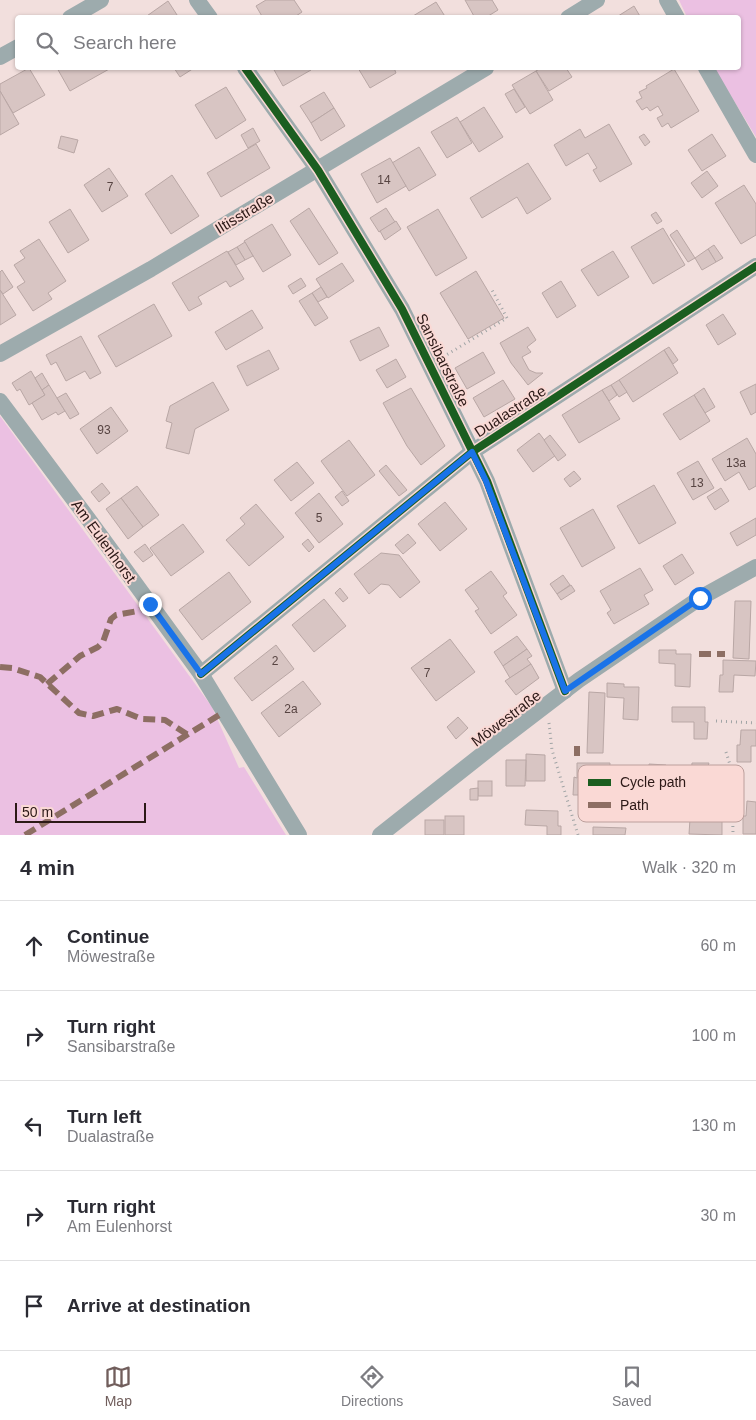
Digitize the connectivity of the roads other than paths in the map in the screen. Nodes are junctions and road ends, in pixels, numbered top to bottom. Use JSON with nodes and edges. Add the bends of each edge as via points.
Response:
{"nodes":[{"id":1,"x":101,"y":0,"type":"edge"},
{"id":2,"x":197,"y":0,"type":"edge"},
{"id":3,"x":597,"y":0,"type":"edge"},
{"id":4,"x":667,"y":0,"type":"edge"},
{"id":5,"x":75,"y":15,"type":"edge"},
{"id":6,"x":208,"y":15,"type":"edge"},
{"id":7,"x":573,"y":15,"type":"edge"},
{"id":8,"x":675,"y":15,"type":"edge"},
{"id":9,"x":15,"y":49,"type":"edge"},
{"id":10,"x":0,"y":57,"type":"edge"},
{"id":11,"x":246,"y":70,"type":"edge"},
{"id":12,"x":483,"y":70,"type":"edge"},
{"id":13,"x":707,"y":70,"type":"edge"},
{"id":14,"x":756,"y":155,"type":"edge"},
{"id":15,"x":318,"y":170,"type":"junction"},
{"id":16,"x":756,"y":266,"type":"edge"},
{"id":17,"x":0,"y":354,"type":"edge"},
{"id":18,"x":0,"y":402,"type":"edge"},
{"id":19,"x":472,"y":452,"type":"junction"},
{"id":20,"x":756,"y":567,"type":"edge"},
{"id":21,"x":201,"y":674,"type":"junction"},
{"id":22,"x":565,"y":691,"type":"junction"},
{"id":23,"x":299,"y":835,"type":"edge"},
{"id":24,"x":380,"y":835,"type":"edge"}],
"edges":[{"from":1,"to":5,"type":"street"},
{"from":2,"to":6,"type":"street"},
{"from":3,"to":7,"type":"street"},
{"from":4,"to":8,"type":"street"},
{"from":9,"to":10,"type":"street"},
{"from":11,"to":15,"type":"street","name":"Sansibarstraße"},
{"from":12,"to":15,"type":"street","name":"Iltisstraße"},
{"from":13,"to":14,"type":"street"},
{"from":15,"to":17,"type":"street","name":"Iltisstraße"},
{"from":15,"to":19,"type":"street","name":"Sansibarstraße","via":[[402,309]]},
{"from":16,"to":19,"type":"street","name":"Dualastraße"},
{"from":18,"to":21,"type":"street","name":"Am Eulenhorst"},
{"from":19,"to":21,"type":"street","name":"Dualastraße"},
{"from":19,"to":22,"type":"street","name":"Sansibarstraße","via":[[486,481]]},
{"from":20,"to":22,"type":"street","name":"Möwestraße","via":[[700,598]]},
{"from":21,"to":23,"type":"street","name":"Am Eulenhorst"},
{"from":22,"to":24,"type":"street","name":"Möwestraße"}]}
